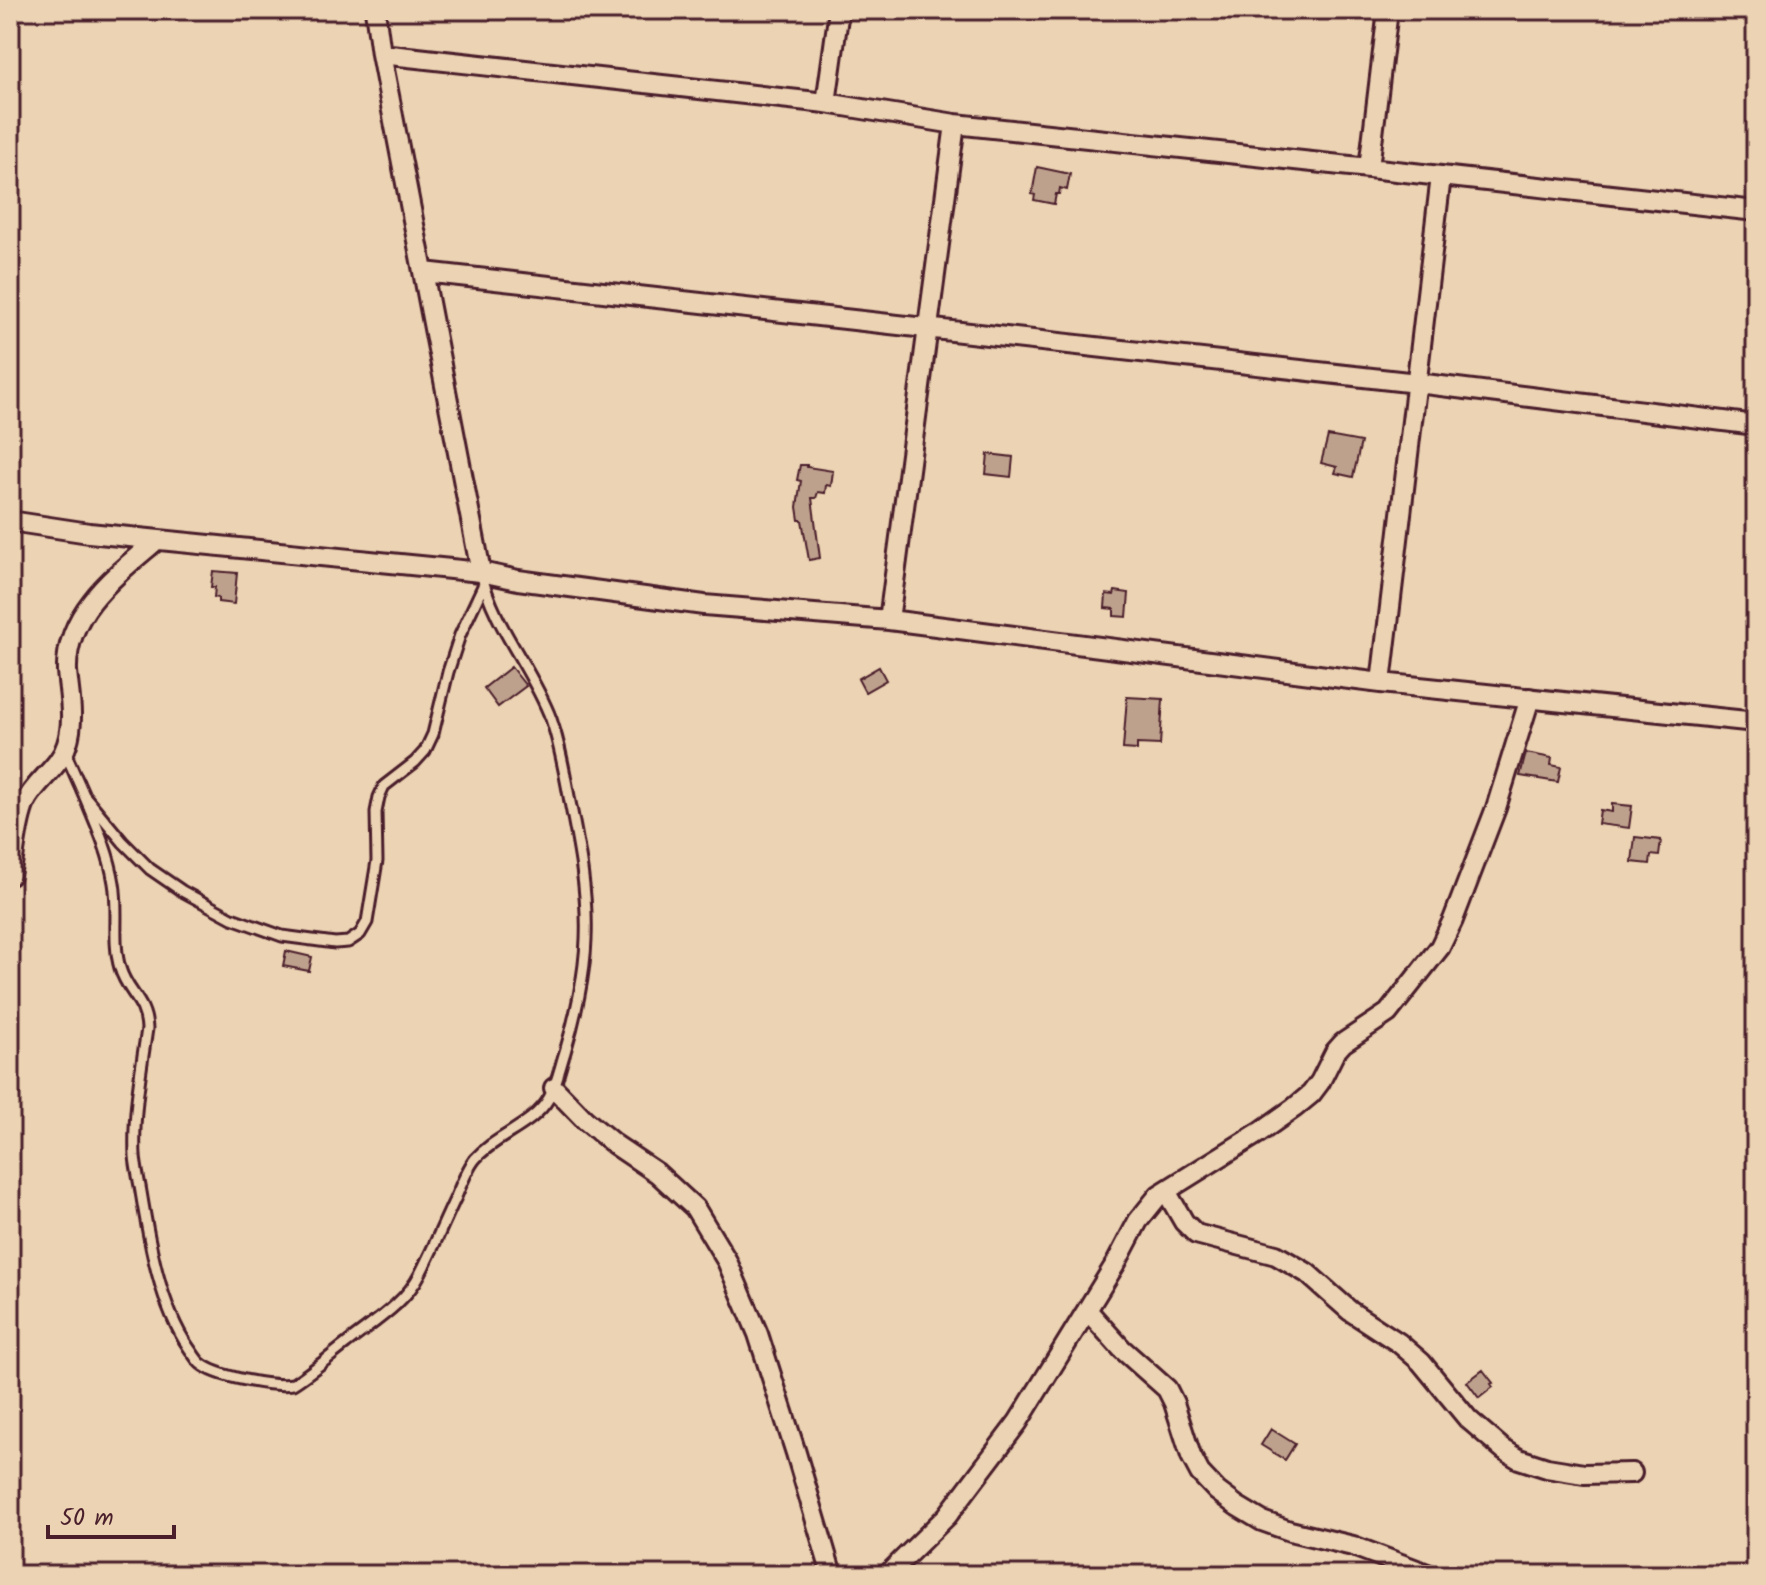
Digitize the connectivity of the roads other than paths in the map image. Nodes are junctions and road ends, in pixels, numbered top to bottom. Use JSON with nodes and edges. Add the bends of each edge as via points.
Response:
{"nodes":[{"id":1,"x":375,"y":10,"type":"edge"},
{"id":2,"x":839,"y":10,"type":"edge"},
{"id":3,"x":1388,"y":10,"type":"edge"},
{"id":4,"x":381,"y":54,"type":"junction"},
{"id":5,"x":826,"y":103,"type":"junction"},
{"id":6,"x":955,"y":124,"type":"junction"},
{"id":7,"x":1369,"y":168,"type":"junction"},
{"id":8,"x":1441,"y":176,"type":"junction"},
{"id":9,"x":1756,"y":211,"type":"edge"},
{"id":10,"x":424,"y":272,"type":"junction"},
{"id":11,"x":927,"y":327,"type":"junction"},
{"id":12,"x":1417,"y":383,"type":"junction"},
{"id":13,"x":1756,"y":425,"type":"edge"},
{"id":14,"x":10,"y":521,"type":"edge"},
{"id":15,"x":157,"y":540,"type":"junction"},
{"id":16,"x":482,"y":578,"type":"junction"},
{"id":17,"x":889,"y":620,"type":"junction"},
{"id":18,"x":1381,"y":683,"type":"junction"},
{"id":19,"x":1530,"y":698,"type":"junction"},
{"id":20,"x":1756,"y":722,"type":"edge"},
{"id":21,"x":65,"y":752,"type":"junction"},
{"id":22,"x":84,"y":795,"type":"junction"},
{"id":23,"x":10,"y":875,"type":"edge"},
{"id":24,"x":554,"y":1088,"type":"junction"},
{"id":25,"x":1166,"y":1191,"type":"junction"},
{"id":26,"x":1087,"y":1310,"type":"junction"},
{"id":27,"x":1632,"y":1473,"type":"dead end"},
{"id":28,"x":832,"y":1575,"type":"edge"},
{"id":29,"x":887,"y":1575,"type":"edge"},
{"id":30,"x":1430,"y":1575,"type":"edge"}],
"edges":[{"from":1,"to":4,"type":"street"},
{"from":2,"to":5,"type":"street"},
{"from":3,"to":7,"type":"street"},
{"from":4,"to":5,"type":"street"},
{"from":4,"to":10,"type":"street"},
{"from":5,"to":6,"type":"street"},
{"from":6,"to":7,"type":"street"},
{"from":6,"to":11,"type":"street"},
{"from":7,"to":8,"type":"street"},
{"from":8,"to":9,"type":"street"},
{"from":8,"to":12,"type":"street"},
{"from":10,"to":11,"type":"street"},
{"from":10,"to":16,"type":"street"},
{"from":11,"to":12,"type":"street"},
{"from":11,"to":17,"type":"street"},
{"from":12,"to":13,"type":"street"},
{"from":12,"to":18,"type":"street"},
{"from":14,"to":15,"type":"street"},
{"from":15,"to":16,"type":"street"},
{"from":15,"to":21,"type":"street","via":[[107,582],[74,630],[68,650],[72,711]]},
{"from":16,"to":17,"type":"street","via":[[704,605]]},
{"from":16,"to":22,"type":"lane","via":[[448,672],[433,734],[425,751],[384,786],[379,797],[377,861],[367,922],[348,942],[282,936],[232,918],[182,891],[150,869]]},
{"from":16,"to":24,"type":"lane","via":[[551,720],[583,876],[586,941],[575,1011]]},
{"from":17,"to":18,"type":"street"},
{"from":18,"to":19,"type":"street"},
{"from":19,"to":20,"type":"street"},
{"from":19,"to":25,"type":"street","via":[[1496,808],[1440,947],[1388,1013],[1335,1052],[1311,1094]]},
{"from":21,"to":22,"type":"lane"},
{"from":21,"to":23,"type":"street","via":[[25,803]]},
{"from":22,"to":24,"type":"lane","via":[[114,882],[121,972],[146,1016],[135,1157],[148,1234],[168,1309],[200,1363],[251,1381],[293,1384],[379,1319],[419,1277],[475,1160],[535,1114]]},
{"from":24,"to":28,"type":"street","via":[[585,1120],[695,1208],[727,1261],[758,1334]]},
{"from":25,"to":26,"type":"street","via":[[1138,1221]]},
{"from":25,"to":27,"type":"street","via":[[1196,1234],[1276,1255],[1307,1273],[1421,1362],[1468,1419],[1519,1459],[1584,1474]]},
{"from":26,"to":29,"type":"street","via":[[1002,1444],[947,1516]]},
{"from":26,"to":30,"type":"street","via":[[1167,1389],[1191,1456],[1217,1491],[1262,1521],[1353,1546]]}]}
